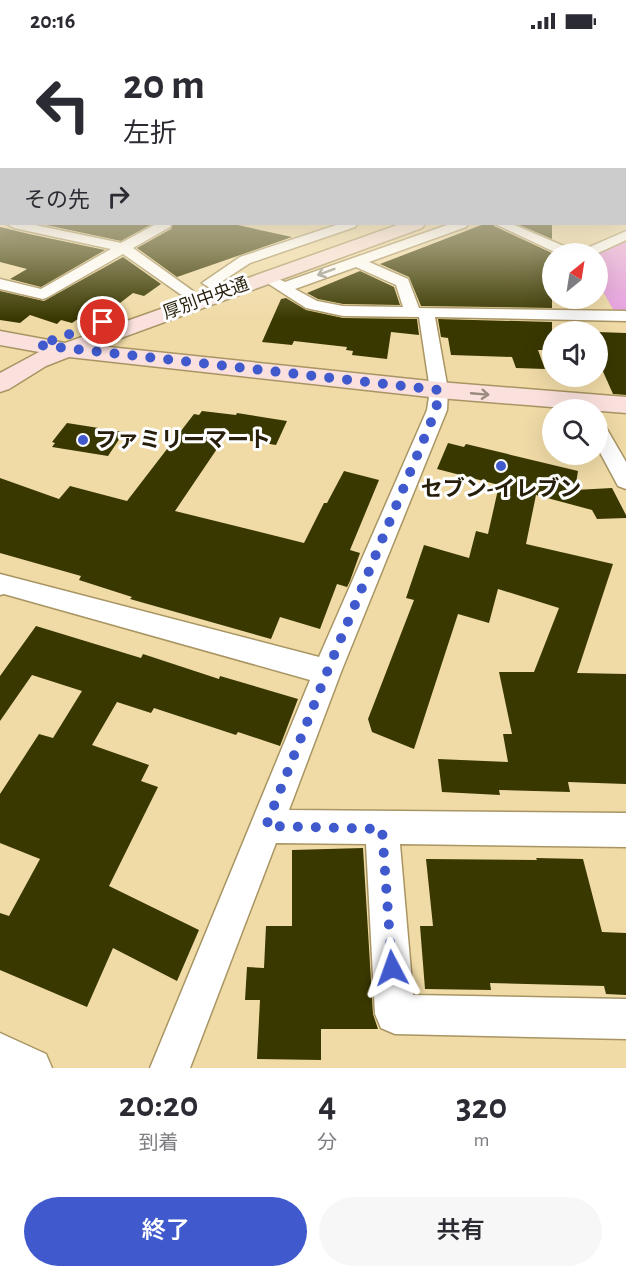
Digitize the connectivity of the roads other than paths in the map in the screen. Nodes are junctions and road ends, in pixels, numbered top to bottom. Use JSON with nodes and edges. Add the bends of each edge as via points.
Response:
{"nodes":[{"id":1,"x":19,"y":225,"type":"edge"},
{"id":2,"x":76,"y":225,"type":"edge"},
{"id":3,"x":163,"y":225,"type":"edge"},
{"id":4,"x":347,"y":225,"type":"edge"},
{"id":5,"x":379,"y":225,"type":"edge"},
{"id":6,"x":413,"y":225,"type":"edge"},
{"id":7,"x":458,"y":225,"type":"edge"},
{"id":8,"x":504,"y":225,"type":"edge"},
{"id":9,"x":60,"y":234,"type":"junction"},
{"id":10,"x":626,"y":235,"type":"edge"},
{"id":11,"x":546,"y":243,"type":"edge"},
{"id":12,"x":608,"y":243,"type":"edge"},
{"id":13,"x":124,"y":248,"type":"junction"},
{"id":14,"x":355,"y":261,"type":"junction"},
{"id":15,"x":280,"y":273,"type":"junction"},
{"id":16,"x":210,"y":283,"type":"junction"},
{"id":17,"x":0,"y":284,"type":"edge"},
{"id":18,"x":185,"y":291,"type":"junction"},
{"id":19,"x":603,"y":309,"type":"edge"},
{"id":20,"x":419,"y":312,"type":"junction"},
{"id":21,"x":606,"y":316,"type":"junction"},
{"id":22,"x":626,"y":316,"type":"edge"},
{"id":23,"x":67,"y":350,"type":"junction"},
{"id":24,"x":2,"y":353,"type":"edge"},
{"id":25,"x":38,"y":353,"type":"junction"},
{"id":26,"x":0,"y":384,"type":"edge"},
{"id":27,"x":438,"y":400,"type":"junction"},
{"id":28,"x":626,"y":405,"type":"edge"},
{"id":29,"x":542,"y":419,"type":"edge"},
{"id":30,"x":626,"y":426,"type":"edge"},
{"id":31,"x":608,"y":427,"type":"edge"},
{"id":32,"x":608,"y":447,"type":"edge"},
{"id":33,"x":626,"y":481,"type":"edge"},
{"id":34,"x":0,"y":585,"type":"edge"},
{"id":35,"x":327,"y":672,"type":"junction"},
{"id":36,"x":266,"y":826,"type":"junction"},
{"id":37,"x":382,"y":829,"type":"junction"},
{"id":38,"x":626,"y":830,"type":"edge"},
{"id":39,"x":626,"y":1019,"type":"edge"},
{"id":40,"x":0,"y":1053,"type":"edge"},
{"id":41,"x":32,"y":1068,"type":"edge"},
{"id":42,"x":170,"y":1068,"type":"edge"}],
"edges":[{"from":1,"to":9,"type":"street"},
{"from":2,"to":9,"type":"street"},
{"from":3,"to":13,"type":"street"},
{"from":4,"to":16,"type":"street","via":[[245,260]]},
{"from":5,"to":15,"type":"street","name":"厚別中央通"},
{"from":6,"to":15,"type":"street","name":"厚別中央通"},
{"from":7,"to":14,"type":"street"},
{"from":8,"to":11,"type":"street"},
{"from":9,"to":13,"type":"street"},
{"from":10,"to":12,"type":"street"},
{"from":13,"to":17,"type":"street","via":[[43,294]]},
{"from":13,"to":18,"type":"street"},
{"from":14,"to":15,"type":"street","one_way":true},
{"from":14,"to":20,"type":"street","via":[[403,282]]},
{"from":15,"to":16,"type":"street","name":"厚別中央通"},
{"from":15,"to":20,"type":"street","via":[[312,305],[343,311]]},
{"from":15,"to":23,"type":"street","name":"厚別中央通"},
{"from":16,"to":18,"type":"street","name":"厚別中央通"},
{"from":18,"to":25,"type":"street","name":"厚別中央通"},
{"from":19,"to":21,"type":"street"},
{"from":20,"to":21,"type":"street"},
{"from":20,"to":27,"type":"street"},
{"from":21,"to":22,"type":"street"},
{"from":23,"to":25,"type":"street","name":"厚別中央通"},
{"from":23,"to":27,"type":"street"},
{"from":24,"to":25,"type":"street"},
{"from":25,"to":26,"type":"street","name":"厚別中央通"},
{"from":25,"to":27,"type":"street"},
{"from":27,"to":28,"type":"street","one_way":true},
{"from":27,"to":29,"type":"street"},
{"from":27,"to":35,"type":"street"},
{"from":30,"to":31,"type":"street"},
{"from":32,"to":33,"type":"street"},
{"from":34,"to":35,"type":"street"},
{"from":35,"to":36,"type":"street"},
{"from":36,"to":37,"type":"street"},
{"from":36,"to":42,"type":"street"},
{"from":37,"to":38,"type":"street"},
{"from":37,"to":39,"type":"street","via":[[395,1014]]},
{"from":40,"to":41,"type":"street"}]}
